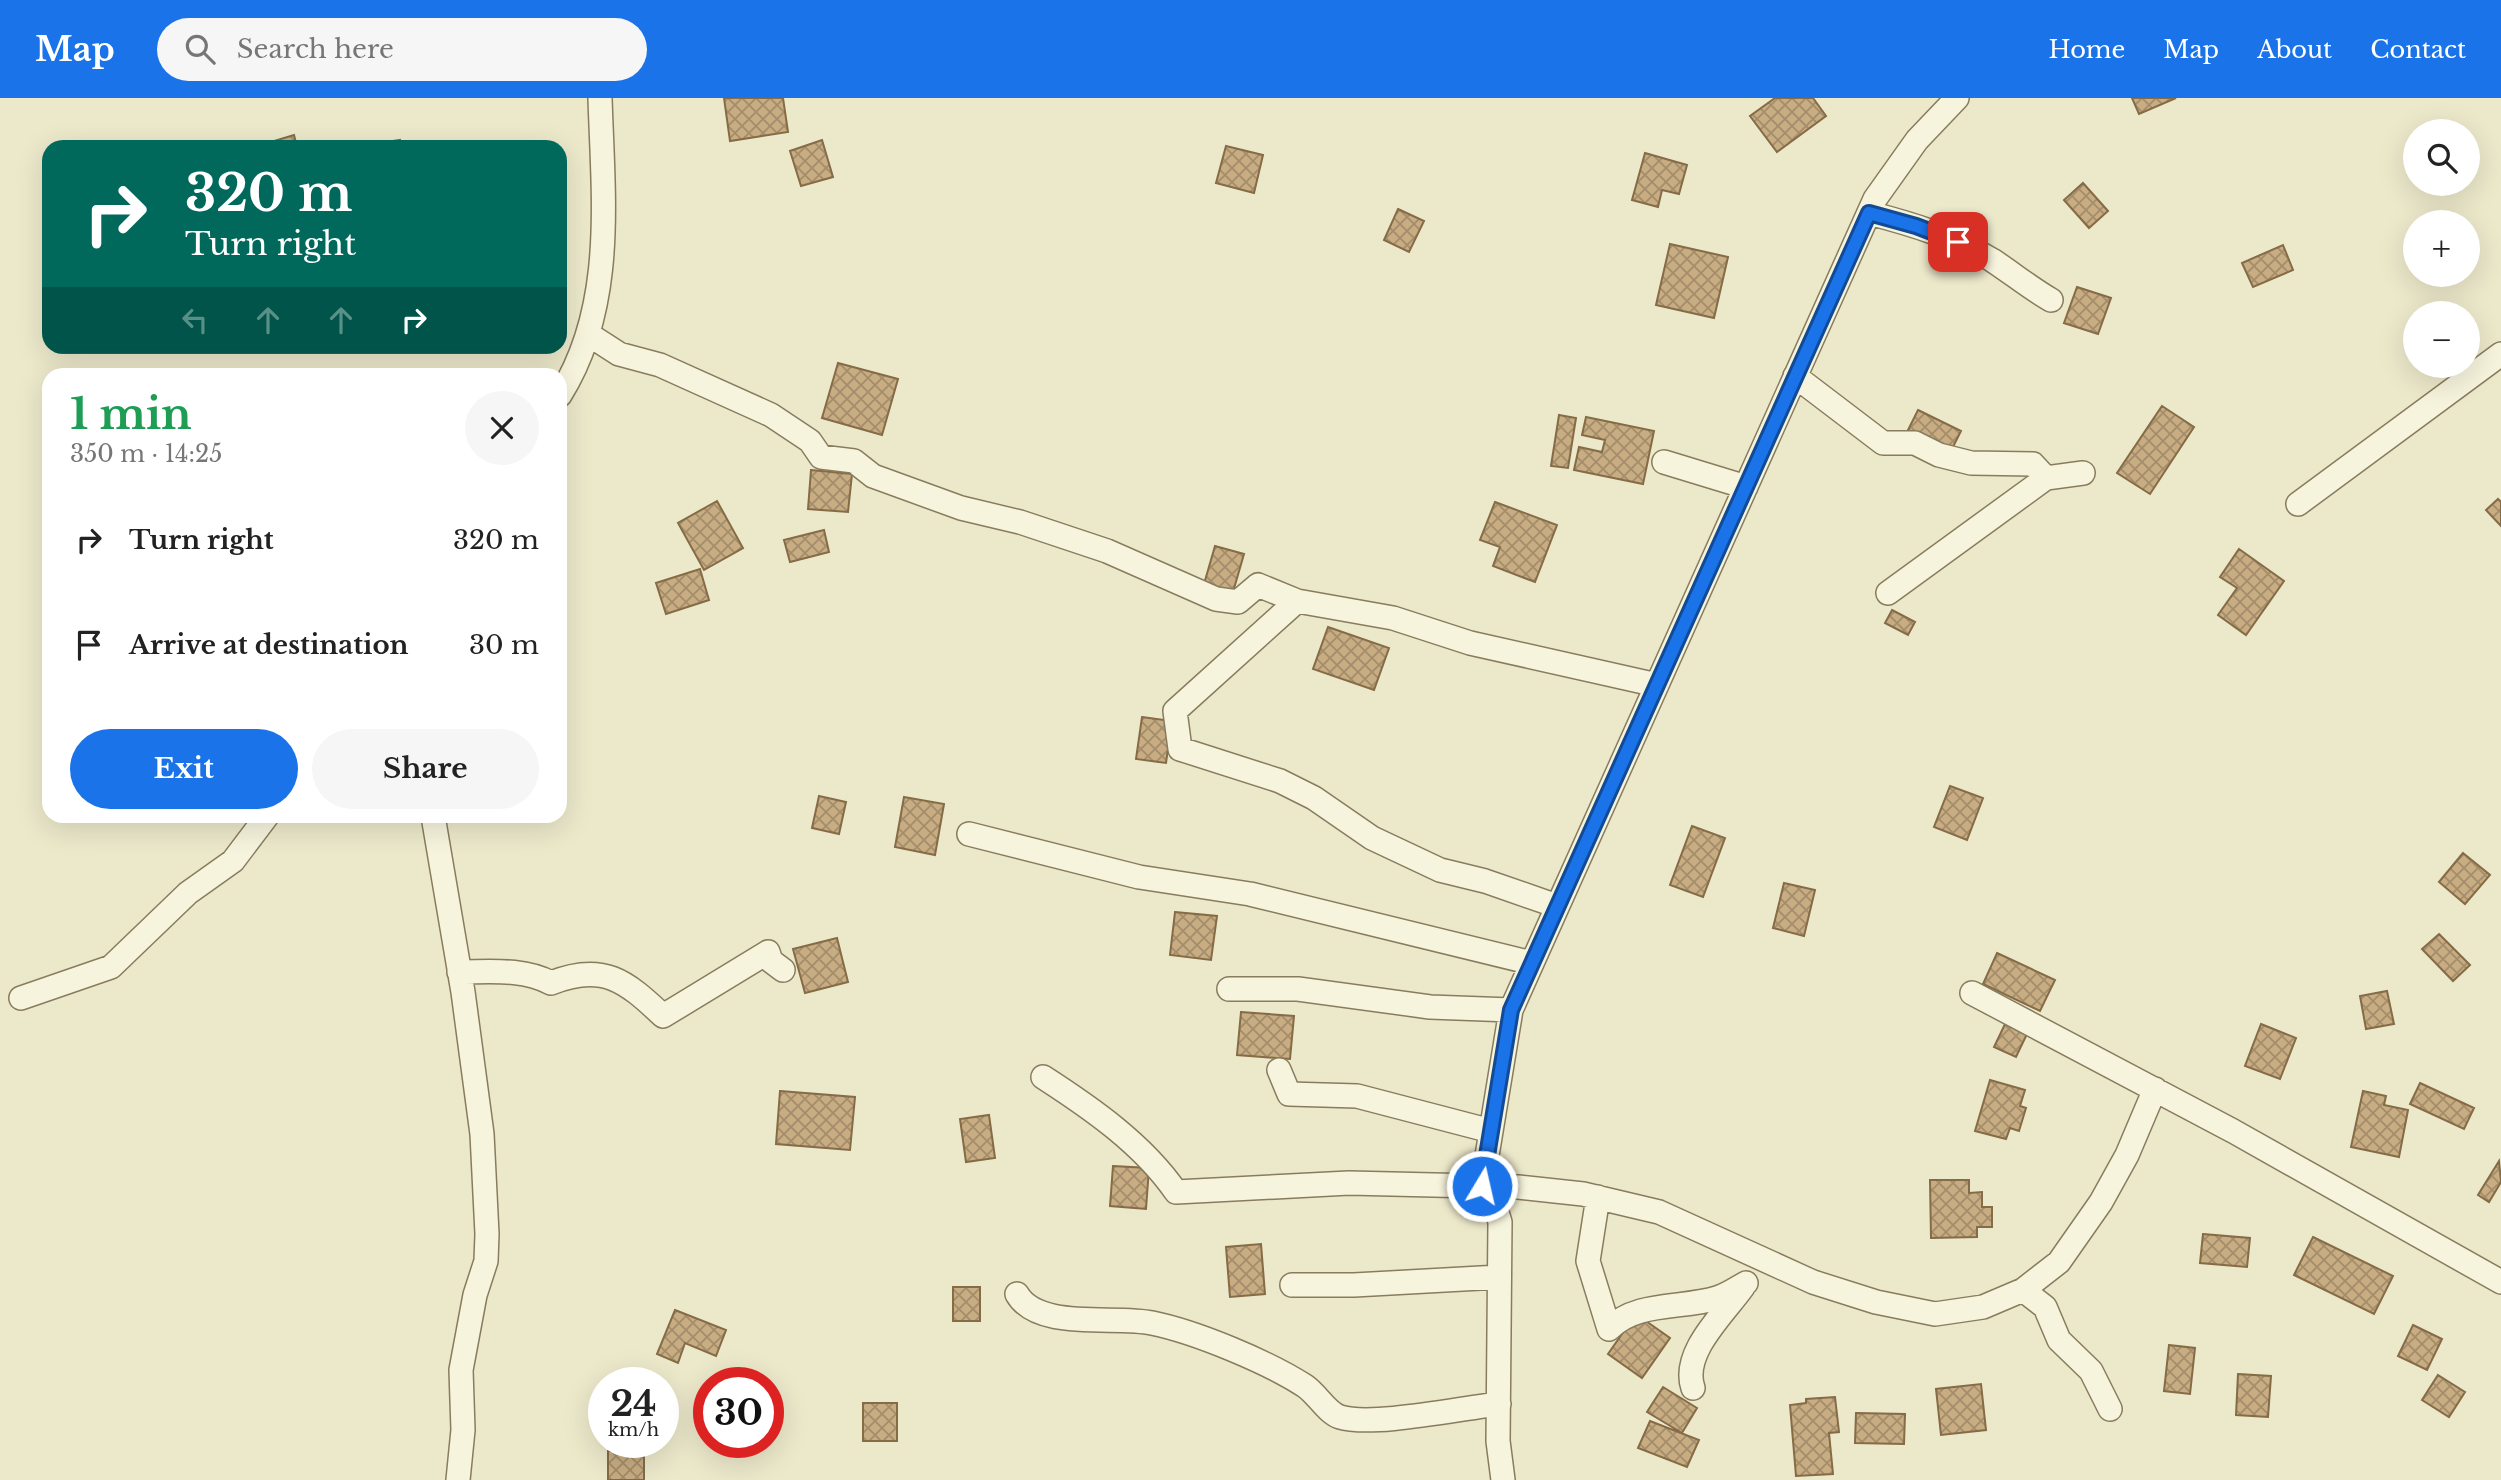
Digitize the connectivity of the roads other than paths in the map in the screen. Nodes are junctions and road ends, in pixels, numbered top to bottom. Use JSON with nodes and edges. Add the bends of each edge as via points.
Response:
{"nodes":[{"id":1,"x":600,"y":98,"type":"edge"},
{"id":2,"x":1957,"y":98,"type":"edge"},
{"id":3,"x":1869,"y":213,"type":"junction"},
{"id":4,"x":2052,"y":300,"type":"dead end"},
{"id":5,"x":588,"y":334,"type":"junction"},
{"id":6,"x":2501,"y":354,"type":"edge"},
{"id":7,"x":1795,"y":376,"type":"junction"},
{"id":8,"x":567,"y":380,"type":"edge"},
{"id":9,"x":1664,"y":462,"type":"dead end"},
{"id":10,"x":2083,"y":473,"type":"dead end"},
{"id":11,"x":2046,"y":478,"type":"junction"},
{"id":12,"x":1746,"y":487,"type":"junction"},
{"id":13,"x":2298,"y":504,"type":"dead end"},
{"id":14,"x":1888,"y":593,"type":"dead end"},
{"id":15,"x":1297,"y":601,"type":"junction"},
{"id":16,"x":1657,"y":685,"type":"junction"},
{"id":17,"x":262,"y":823,"type":"edge"},
{"id":18,"x":434,"y":823,"type":"edge"},
{"id":19,"x":969,"y":834,"type":"dead end"},
{"id":20,"x":1557,"y":906,"type":"junction"},
{"id":21,"x":1532,"y":963,"type":"junction"},
{"id":22,"x":783,"y":970,"type":"dead end"},
{"id":23,"x":459,"y":972,"type":"junction"},
{"id":24,"x":1229,"y":989,"type":"dead end"},
{"id":25,"x":1972,"y":993,"type":"dead end"},
{"id":26,"x":21,"y":998,"type":"dead end"},
{"id":27,"x":1511,"y":1010,"type":"junction"},
{"id":28,"x":1279,"y":1070,"type":"dead end"},
{"id":29,"x":1043,"y":1077,"type":"dead end"},
{"id":30,"x":2155,"y":1089,"type":"junction"},
{"id":31,"x":1492,"y":1131,"type":"junction"},
{"id":32,"x":1482,"y":1186,"type":"junction"},
{"id":33,"x":1598,"y":1197,"type":"junction"},
{"id":34,"x":1748,"y":1254,"type":"junction"},
{"id":35,"x":1499,"y":1277,"type":"junction"},
{"id":36,"x":2501,"y":1282,"type":"edge"},
{"id":37,"x":1746,"y":1283,"type":"junction"},
{"id":38,"x":1292,"y":1285,"type":"dead end"},
{"id":39,"x":2023,"y":1290,"type":"junction"},
{"id":40,"x":1017,"y":1294,"type":"dead end"},
{"id":41,"x":1693,"y":1388,"type":"dead end"},
{"id":42,"x":1499,"y":1404,"type":"junction"},
{"id":43,"x":2110,"y":1409,"type":"dead end"},
{"id":44,"x":458,"y":1480,"type":"edge"},
{"id":45,"x":1503,"y":1480,"type":"edge"}],
"edges":[{"from":1,"to":5,"type":"street","via":[[604,231],[595,314]]},
{"from":2,"to":3,"type":"street","via":[[1917,141]]},
{"from":3,"to":4,"type":"street","via":[[1958,242]]},
{"from":3,"to":7,"type":"street"},
{"from":5,"to":8,"type":"street"},
{"from":5,"to":15,"type":"street","via":[[619,355],[660,365],[771,415],[810,441],[821,457],[854,461],[873,476],[961,508],[1107,551],[1216,599],[1238,602],[1258,585]]},
{"from":6,"to":13,"type":"street"},
{"from":7,"to":11,"type":"street","via":[[1883,443],[1914,443],[1971,463],[2033,464]]},
{"from":7,"to":12,"type":"street"},
{"from":9,"to":12,"type":"street"},
{"from":10,"to":11,"type":"street"},
{"from":11,"to":14,"type":"street"},
{"from":12,"to":16,"type":"street"},
{"from":15,"to":16,"type":"street","via":[[1393,618],[1470,643]]},
{"from":15,"to":20,"type":"street","via":[[1175,710],[1180,749],[1280,781],[1314,798],[1371,838],[1440,870]]},
{"from":16,"to":20,"type":"street"},
{"from":17,"to":26,"type":"street","via":[[233,861],[188,893],[111,967]]},
{"from":18,"to":23,"type":"street"},
{"from":19,"to":21,"type":"street","via":[[1139,877],[1250,894]]},
{"from":20,"to":21,"type":"street"},
{"from":21,"to":27,"type":"street"},
{"from":22,"to":23,"type":"street","via":[[768,952],[663,1016],[623,980],[575,973],[551,983],[506,971]]},
{"from":23,"to":44,"type":"street","via":[[482,1134],[487,1234],[486,1261],[461,1370],[463,1430]]},
{"from":24,"to":27,"type":"street","via":[[1298,989],[1430,1007]]},
{"from":25,"to":30,"type":"street"},
{"from":27,"to":31,"type":"street"},
{"from":28,"to":31,"type":"street","via":[[1289,1094],[1357,1096]]},
{"from":29,"to":32,"type":"street","via":[[1087,1106],[1160,1169],[1176,1192],[1349,1183]]},
{"from":30,"to":36,"type":"street"},
{"from":30,"to":39,"type":"street","via":[[2101,1202],[2059,1262]]},
{"from":31,"to":32,"type":"street"},
{"from":32,"to":33,"type":"street"},
{"from":32,"to":35,"type":"street","via":[[1493,1199],[1500,1222]]},
{"from":33,"to":34,"type":"street","via":[[1660,1212]]},
{"from":33,"to":37,"type":"street","via":[[1588,1261],[1609,1329],[1619,1319],[1640,1311],[1717,1298]]},
{"from":34,"to":37,"type":"street"},
{"from":34,"to":39,"type":"street","via":[[1813,1282],[1935,1314],[1983,1307]]},
{"from":35,"to":38,"type":"street"},
{"from":35,"to":42,"type":"street"},
{"from":37,"to":41,"type":"street","via":[[1695,1352],[1689,1375]]},
{"from":39,"to":43,"type":"street","via":[[2045,1307],[2060,1340],[2091,1371]]},
{"from":40,"to":42,"type":"street","via":[[1023,1305],[1043,1314],[1152,1322],[1265,1363],[1307,1388],[1337,1417],[1364,1422]]},
{"from":42,"to":45,"type":"street"}]}
